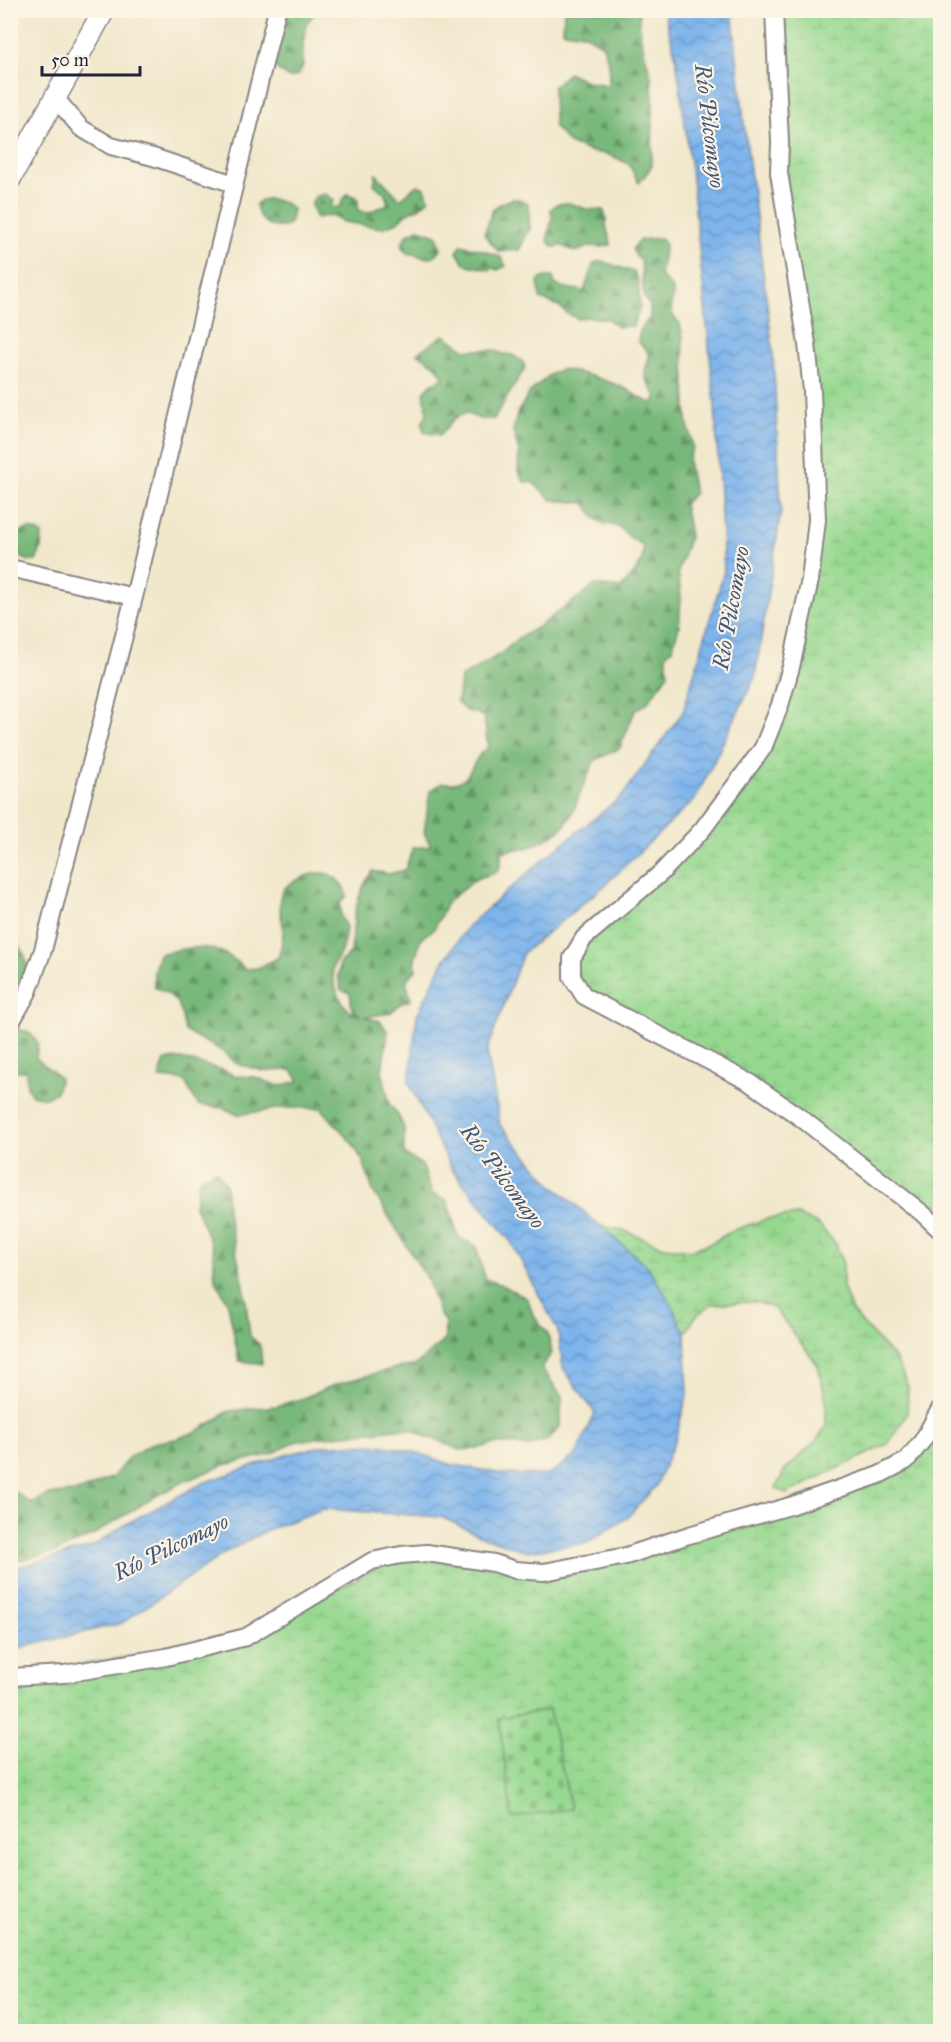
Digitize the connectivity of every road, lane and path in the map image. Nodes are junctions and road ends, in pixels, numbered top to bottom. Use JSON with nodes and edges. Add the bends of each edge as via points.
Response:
{"nodes":[{"id":1,"x":104,"y":10,"type":"edge"},
{"id":2,"x":277,"y":10,"type":"edge"},
{"id":3,"x":774,"y":10,"type":"edge"},
{"id":4,"x":56,"y":99,"type":"junction"},
{"id":5,"x":10,"y":178,"type":"edge"},
{"id":6,"x":234,"y":184,"type":"junction"},
{"id":7,"x":10,"y":568,"type":"edge"},
{"id":8,"x":134,"y":597,"type":"junction"},
{"id":9,"x":10,"y":1024,"type":"edge"},
{"id":10,"x":940,"y":1230,"type":"edge"},
{"id":11,"x":940,"y":1409,"type":"edge"},
{"id":12,"x":10,"y":1677,"type":"edge"}],
"edges":[{"from":1,"to":4,"type":"main road"},
{"from":2,"to":6,"type":"street"},
{"from":3,"to":10,"type":"street","via":[[779,173],[812,391],[817,520],[810,580],[786,686],[763,748],[702,830],[661,873],[584,938],[572,958],[572,977],[584,996],[751,1083],[801,1118]]},
{"from":4,"to":5,"type":"main road"},
{"from":4,"to":6,"type":"street","via":[[81,128],[111,146]]},
{"from":6,"to":8,"type":"street"},
{"from":7,"to":8,"type":"street"},
{"from":8,"to":9,"type":"street","via":[[43,950],[28,992]]},
{"from":11,"to":12,"type":"street","via":[[906,1461],[879,1475],[626,1556],[543,1572],[427,1553],[401,1555],[372,1561],[246,1637],[166,1657],[64,1674]]}]}
